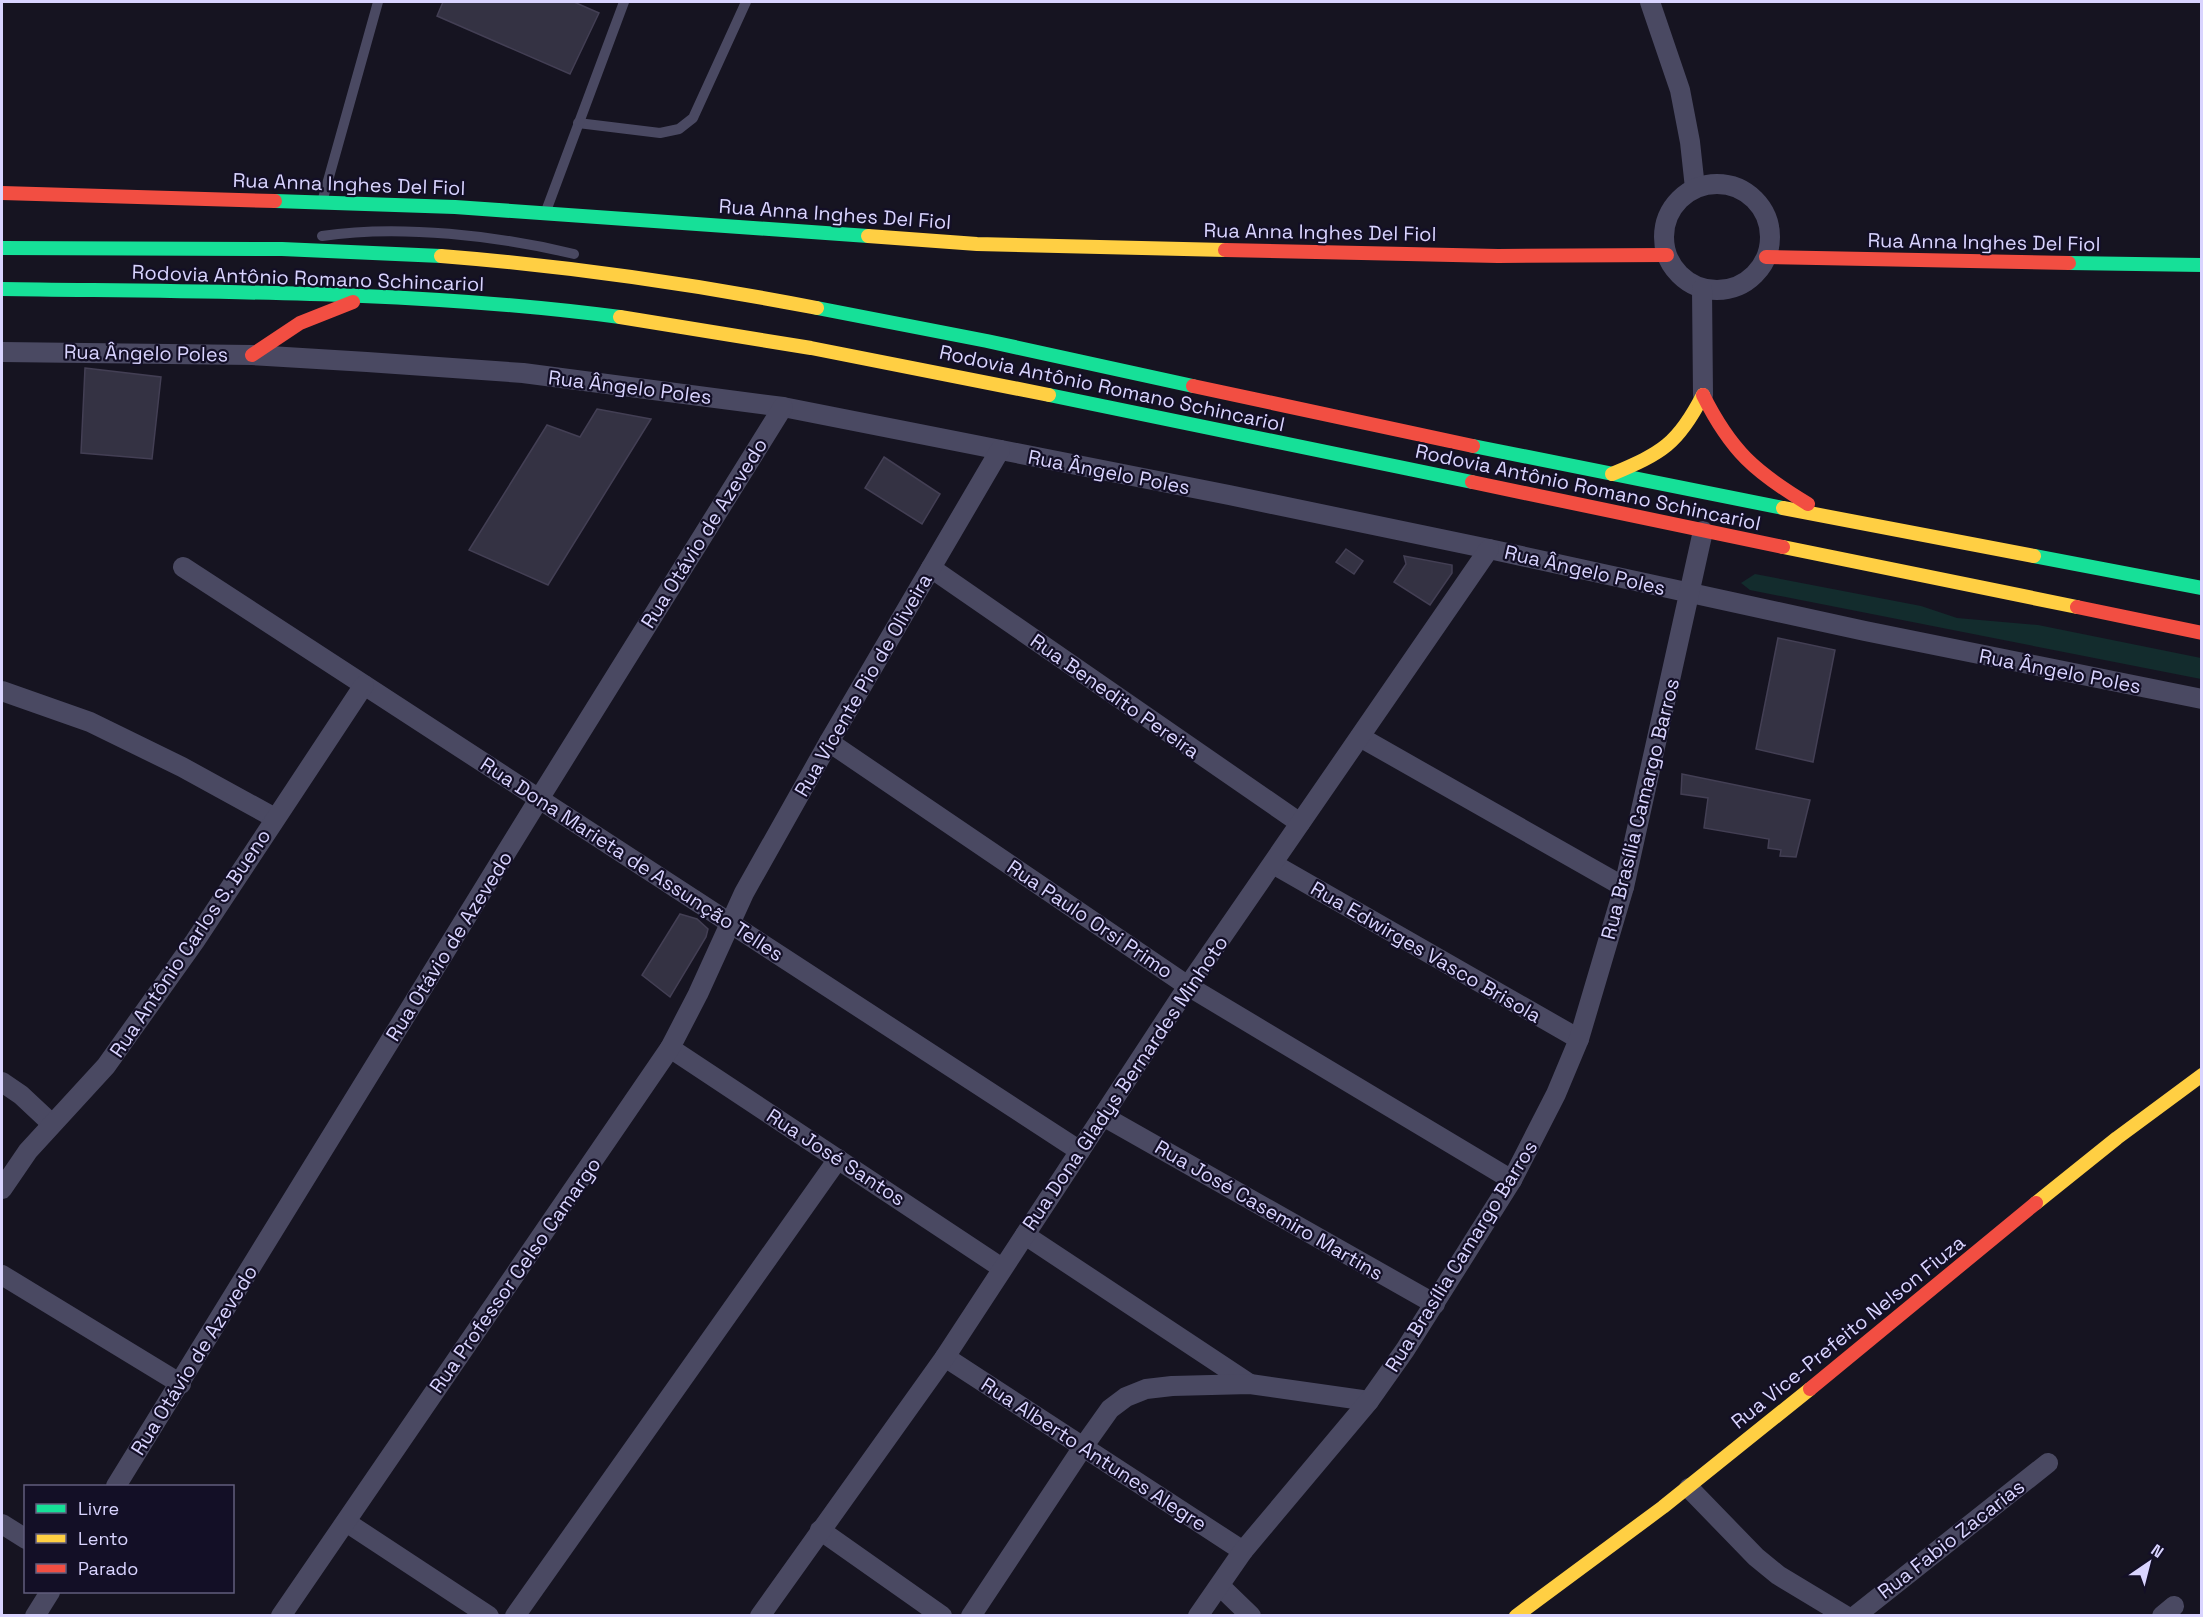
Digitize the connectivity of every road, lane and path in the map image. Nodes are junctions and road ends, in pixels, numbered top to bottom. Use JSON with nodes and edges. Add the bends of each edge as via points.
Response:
{"nodes":[{"id":1,"x":378,"y":2,"type":"edge"},
{"id":2,"x":624,"y":2,"type":"edge"},
{"id":3,"x":746,"y":2,"type":"edge"},
{"id":4,"x":1650,"y":2,"type":"edge"},
{"id":5,"x":578,"y":123,"type":"junction"},
{"id":6,"x":1695,"y":188,"type":"junction"},
{"id":7,"x":2,"y":193,"type":"edge"},
{"id":8,"x":321,"y":202,"type":"junction"},
{"id":9,"x":544,"y":214,"type":"junction"},
{"id":10,"x":2,"y":248,"type":"edge"},
{"id":11,"x":252,"y":248,"type":"junction"},
{"id":12,"x":1667,"y":255,"type":"junction"},
{"id":13,"x":581,"y":256,"type":"dead end"},
{"id":14,"x":1766,"y":257,"type":"junction"},
{"id":15,"x":604,"y":262,"type":"dead end"},
{"id":16,"x":2202,"y":265,"type":"edge"},
{"id":17,"x":709,"y":288,"type":"junction"},
{"id":18,"x":2,"y":289,"type":"edge"},
{"id":19,"x":1702,"y":289,"type":"junction"},
{"id":20,"x":373,"y":296,"type":"junction"},
{"id":21,"x":2,"y":352,"type":"edge"},
{"id":22,"x":252,"y":355,"type":"junction"},
{"id":23,"x":1703,"y":395,"type":"junction"},
{"id":24,"x":783,"y":407,"type":"junction"},
{"id":25,"x":1000,"y":450,"type":"junction"},
{"id":26,"x":1612,"y":474,"type":"junction"},
{"id":27,"x":1827,"y":515,"type":"junction"},
{"id":28,"x":1703,"y":531,"type":"junction"},
{"id":29,"x":1489,"y":549,"type":"junction"},
{"id":30,"x":183,"y":567,"type":"dead end"},
{"id":31,"x":931,"y":568,"type":"junction"},
{"id":32,"x":2202,"y":588,"type":"edge"},
{"id":33,"x":1690,"y":594,"type":"junction"},
{"id":34,"x":2202,"y":633,"type":"edge"},
{"id":35,"x":363,"y":685,"type":"junction"},
{"id":36,"x":2,"y":691,"type":"edge"},
{"id":37,"x":2202,"y":699,"type":"edge"},
{"id":38,"x":1360,"y":737,"type":"junction"},
{"id":39,"x":829,"y":742,"type":"junction"},
{"id":40,"x":539,"y":799,"type":"junction"},
{"id":41,"x":275,"y":818,"type":"junction"},
{"id":42,"x":1300,"y":823,"type":"junction"},
{"id":43,"x":1273,"y":864,"type":"junction"},
{"id":44,"x":1624,"y":887,"type":"junction"},
{"id":45,"x":729,"y":923,"type":"junction"},
{"id":46,"x":1188,"y":986,"type":"junction"},
{"id":47,"x":1579,"y":1039,"type":"junction"},
{"id":48,"x":670,"y":1048,"type":"junction"},
{"id":49,"x":2202,"y":1075,"type":"edge"},
{"id":50,"x":2,"y":1082,"type":"edge"},
{"id":51,"x":1103,"y":1116,"type":"junction"},
{"id":52,"x":51,"y":1124,"type":"junction"},
{"id":53,"x":1080,"y":1151,"type":"junction"},
{"id":54,"x":838,"y":1159,"type":"junction"},
{"id":55,"x":1512,"y":1180,"type":"junction"},
{"id":56,"x":2,"y":1190,"type":"edge"},
{"id":57,"x":1025,"y":1235,"type":"junction"},
{"id":58,"x":1002,"y":1268,"type":"junction"},
{"id":59,"x":2,"y":1275,"type":"edge"},
{"id":60,"x":1436,"y":1304,"type":"junction"},
{"id":61,"x":945,"y":1357,"type":"junction"},
{"id":62,"x":181,"y":1384,"type":"junction"},
{"id":63,"x":1250,"y":1384,"type":"junction"},
{"id":64,"x":1369,"y":1401,"type":"junction"},
{"id":65,"x":1083,"y":1447,"type":"junction"},
{"id":66,"x":2048,"y":1463,"type":"dead end"},
{"id":67,"x":117,"y":1485,"type":"edge"},
{"id":68,"x":1689,"y":1488,"type":"junction"},
{"id":69,"x":346,"y":1522,"type":"junction"},
{"id":70,"x":2,"y":1524,"type":"edge"},
{"id":71,"x":820,"y":1530,"type":"junction"},
{"id":72,"x":24,"y":1538,"type":"edge"},
{"id":73,"x":1243,"y":1551,"type":"junction"},
{"id":74,"x":1220,"y":1586,"type":"junction"},
{"id":75,"x":49,"y":1593,"type":"edge"},
{"id":76,"x":35,"y":1616,"type":"edge"},
{"id":77,"x":280,"y":1616,"type":"edge"},
{"id":78,"x":489,"y":1616,"type":"edge"},
{"id":79,"x":515,"y":1616,"type":"edge"},
{"id":80,"x":760,"y":1616,"type":"edge"},
{"id":81,"x":942,"y":1616,"type":"edge"},
{"id":82,"x":971,"y":1616,"type":"edge"},
{"id":83,"x":1198,"y":1616,"type":"edge"},
{"id":84,"x":1251,"y":1616,"type":"edge"},
{"id":85,"x":1516,"y":1616,"type":"edge"},
{"id":86,"x":1846,"y":1616,"type":"edge"},
{"id":87,"x":1855,"y":1616,"type":"edge"}],
"edges":[{"from":1,"to":8,"type":"lane"},
{"from":2,"to":5,"type":"lane"},
{"from":3,"to":5,"type":"lane","via":[[693,118],[679,129],[660,133]]},
{"from":4,"to":6,"type":"street","via":[[1680,90]]},
{"from":5,"to":9,"type":"lane"},
{"from":6,"to":12,"type":"street","via":[[1678,200],[1668,214],[1663,231]]},
{"from":6,"to":14,"type":"street","via":[[1725,184],[1756,200],[1770,231]]},
{"from":7,"to":8,"type":"main road","name":"Rua Anna Inghes Del Fiol"},
{"from":8,"to":9,"type":"main road","name":"Rua Anna Inghes Del Fiol"},
{"from":9,"to":12,"type":"main road","name":"Rua Anna Inghes Del Fiol","via":[[977,244],[1498,256]]},
{"from":10,"to":11,"type":"main road","name":"Rodovia Antônio Romano Schincariol"},
{"from":11,"to":13,"type":"lane","via":[[346,232],[430,233],[534,244]]},
{"from":11,"to":17,"type":"main road","name":"Rodovia Antônio Romano Schincariol","via":[[468,259]]},
{"from":12,"to":19,"type":"street","via":[[1684,280]]},
{"from":14,"to":16,"type":"main road","name":"Rua Anna Inghes Del Fiol"},
{"from":14,"to":19,"type":"street","via":[[1752,278],[1736,287]]},
{"from":15,"to":17,"type":"lane"},
{"from":17,"to":26,"type":"main road","name":"Rodovia Antônio Romano Schincariol","via":[[913,325]]},
{"from":18,"to":20,"type":"main road","name":"Rodovia Antônio Romano Schincariol"},
{"from":19,"to":23,"type":"street"},
{"from":20,"to":22,"type":"main road","via":[[300,323]]},
{"from":20,"to":28,"type":"main road","name":"Rodovia Antônio Romano Schincariol","via":[[553,309],[696,327],[897,364]]},
{"from":21,"to":22,"type":"street","name":"Rua Ângelo Poles"},
{"from":22,"to":24,"type":"street","name":"Rua Ângelo Poles","via":[[523,373]]},
{"from":23,"to":26,"type":"main road","via":[[1688,425],[1672,444],[1653,457]]},
{"from":23,"to":27,"type":"main road","via":[[1727,441],[1748,464]]},
{"from":24,"to":25,"type":"street","name":"Rua Ângelo Poles"},
{"from":24,"to":40,"type":"street","name":"Rua Otávio de Azevedo"},
{"from":25,"to":29,"type":"street","name":"Rua Ângelo Poles"},
{"from":25,"to":31,"type":"street","name":"Rua Vicente Pio de Oliveira"},
{"from":26,"to":27,"type":"main road","name":"Rodovia Antônio Romano Schincariol"},
{"from":27,"to":32,"type":"main road","name":"Rodovia Antônio Romano Schincariol"},
{"from":28,"to":33,"type":"street","name":"Rua Brasília Camargo Barros"},
{"from":28,"to":34,"type":"main road","name":"Rodovia Antônio Romano Schincariol"},
{"from":29,"to":33,"type":"street","name":"Rua Ângelo Poles"},
{"from":29,"to":38,"type":"street","name":"Rua Dona Gladys Bernardes Minhoto"},
{"from":30,"to":35,"type":"street","name":"Rua Dona Marieta de Assunção Telles"},
{"from":31,"to":39,"type":"street","name":"Rua Vicente Pio de Oliveira"},
{"from":31,"to":42,"type":"street","name":"Rua Benedito Pereira"},
{"from":33,"to":37,"type":"street","name":"Rua Ângelo Poles"},
{"from":33,"to":44,"type":"street","name":"Rua Brasília Camargo Barros"},
{"from":35,"to":40,"type":"street","name":"Rua Dona Marieta de Assunção Telles"},
{"from":35,"to":41,"type":"street","name":"Rua Antônio Carlos S. Bueno"},
{"from":36,"to":41,"type":"street","via":[[90,722]]},
{"from":38,"to":42,"type":"street","name":"Rua Dona Gladys Bernardes Minhoto"},
{"from":38,"to":44,"type":"street"},
{"from":39,"to":45,"type":"street","name":"Rua Vicente Pio de Oliveira"},
{"from":39,"to":46,"type":"street","name":"Rua Paulo Orsi Primo"},
{"from":40,"to":45,"type":"street","name":"Rua Dona Marieta de Assunção Telles"},
{"from":40,"to":62,"type":"street","name":"Rua Otávio de Azevedo"},
{"from":41,"to":52,"type":"street","name":"Rua Antônio Carlos S. Bueno","via":[[195,941],[106,1066]]},
{"from":42,"to":43,"type":"street","name":"Rua Dona Gladys Bernardes Minhoto"},
{"from":43,"to":46,"type":"street","name":"Rua Dona Gladys Bernardes Minhoto"},
{"from":43,"to":47,"type":"street","name":"Rua Edwirges Vasco Brisola"},
{"from":44,"to":47,"type":"street","name":"Rua Brasília Camargo Barros"},
{"from":45,"to":48,"type":"street","name":"Rua Professor Celso Camargo"},
{"from":45,"to":53,"type":"street","name":"Rua Dona Marieta de Assunção Telles"},
{"from":46,"to":51,"type":"street","name":"Rua Dona Gladys Bernardes Minhoto"},
{"from":46,"to":55,"type":"street","name":"Rua Paulo Orsi Primo"},
{"from":47,"to":55,"type":"street","name":"Rua Brasília Camargo Barros"},
{"from":48,"to":54,"type":"street","name":"Rua José Santos"},
{"from":48,"to":69,"type":"street","name":"Rua Professor Celso Camargo"},
{"from":49,"to":68,"type":"main road","name":"Rua Vice-Prefeito Nelson Fiuza","via":[[2090,1159]]},
{"from":50,"to":52,"type":"street"},
{"from":51,"to":53,"type":"street","name":"Rua Dona Gladys Bernardes Minhoto"},
{"from":51,"to":60,"type":"street","name":"Rua José Casemiro Martins"},
{"from":52,"to":56,"type":"street","name":"Rua Antônio Carlos S. Bueno"},
{"from":53,"to":57,"type":"street","name":"Rua Dona Gladys Bernardes Minhoto"},
{"from":54,"to":58,"type":"street","name":"Rua José Santos"},
{"from":54,"to":79,"type":"street"},
{"from":55,"to":60,"type":"street","name":"Rua Brasília Camargo Barros"},
{"from":57,"to":58,"type":"street","name":"Rua Dona Gladys Bernardes Minhoto"},
{"from":57,"to":63,"type":"street"},
{"from":58,"to":61,"type":"street","name":"Rua Dona Gladys Bernardes Minhoto"},
{"from":59,"to":62,"type":"street"},
{"from":60,"to":64,"type":"street","name":"Rua Brasília Camargo Barros"},
{"from":61,"to":65,"type":"street","name":"Rua Alberto Antunes Alegre"},
{"from":61,"to":71,"type":"street","name":"Rua Dona Gladys Bernardes Minhoto"},
{"from":62,"to":67,"type":"street","name":"Rua Otávio de Azevedo"},
{"from":63,"to":64,"type":"street"},
{"from":63,"to":65,"type":"street","via":[[1172,1386],[1126,1396],[1110,1410]]},
{"from":64,"to":73,"type":"street","name":"Rua Brasília Camargo Barros"},
{"from":65,"to":73,"type":"street","name":"Rua Alberto Antunes Alegre"},
{"from":65,"to":82,"type":"street"},
{"from":66,"to":87,"type":"street","name":"Rua Fabio Zacarias"},
{"from":68,"to":85,"type":"main road","name":"Rua Vice-Prefeito Nelson Fiuza"},
{"from":68,"to":86,"type":"street","via":[[1778,1575]]},
{"from":69,"to":77,"type":"street","name":"Rua Professor Celso Camargo"},
{"from":69,"to":78,"type":"street"},
{"from":70,"to":72,"type":"street"},
{"from":71,"to":80,"type":"street","name":"Rua Dona Gladys Bernardes Minhoto"},
{"from":71,"to":81,"type":"street"},
{"from":73,"to":74,"type":"street","name":"Rua Brasília Camargo Barros"},
{"from":74,"to":83,"type":"street","name":"Rua Brasília Camargo Barros"},
{"from":74,"to":84,"type":"street"},
{"from":75,"to":76,"type":"street"}]}
